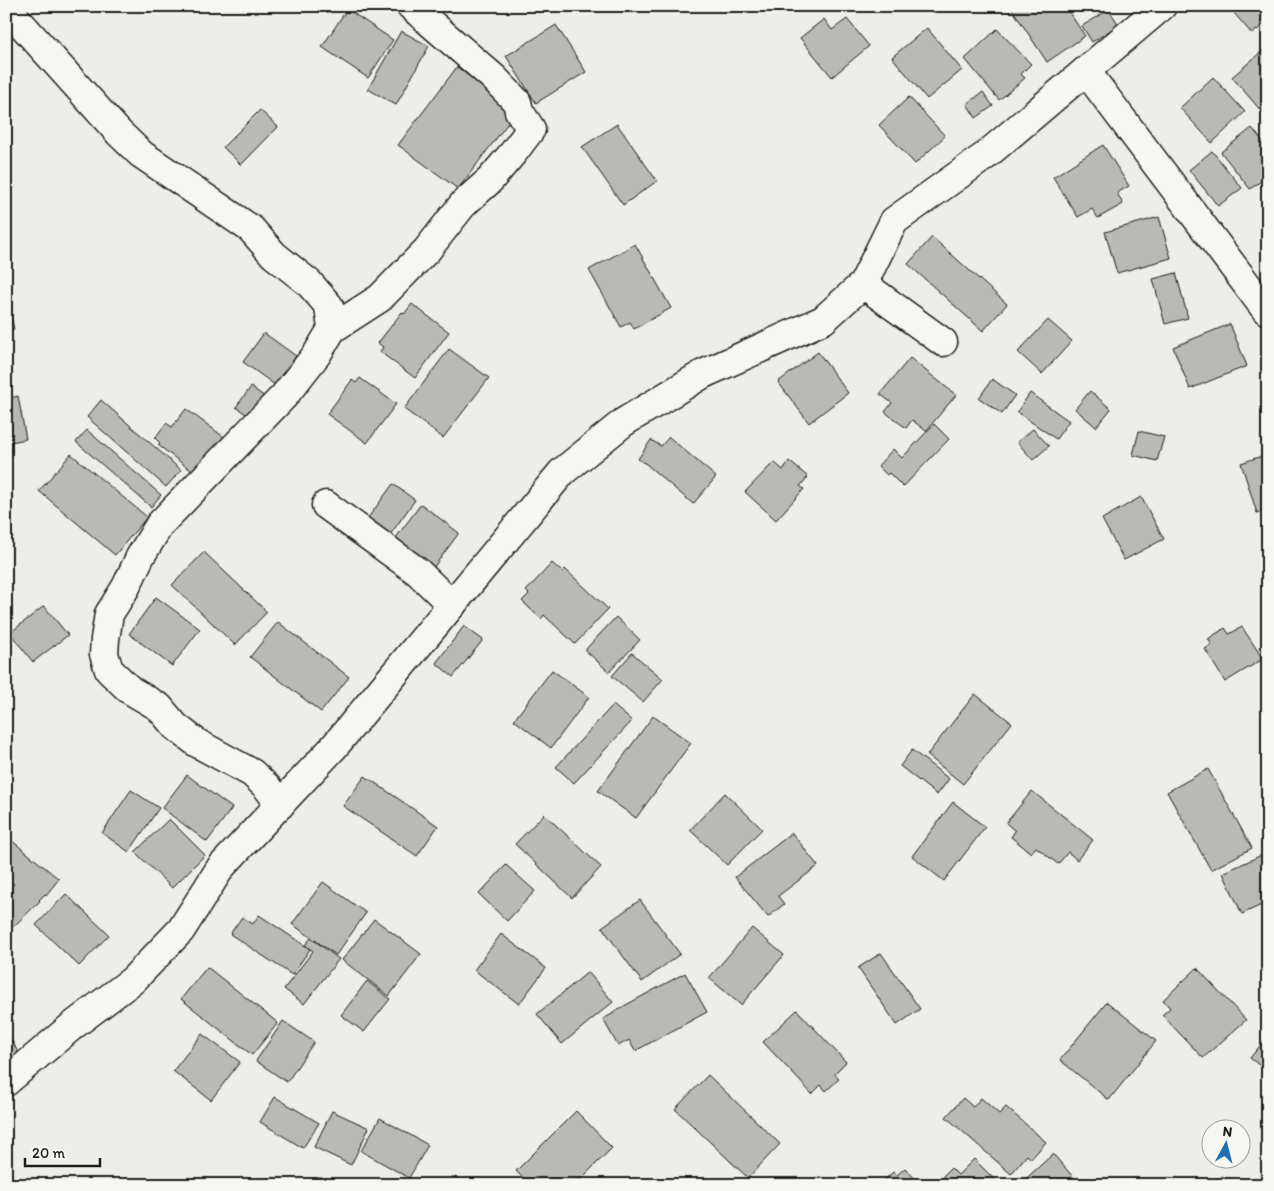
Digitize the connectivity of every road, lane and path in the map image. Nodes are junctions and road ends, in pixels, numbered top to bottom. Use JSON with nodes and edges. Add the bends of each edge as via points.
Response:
{"nodes":[{"id":1,"x":411,"y":6,"type":"edge"},
{"id":2,"x":1162,"y":6,"type":"edge"},
{"id":3,"x":6,"y":7,"type":"edge"},
{"id":4,"x":1086,"y":71,"type":"junction"},
{"id":5,"x":863,"y":284,"type":"junction"},
{"id":6,"x":1268,"y":309,"type":"edge"},
{"id":7,"x":332,"y":329,"type":"junction"},
{"id":8,"x":943,"y":342,"type":"dead end"},
{"id":9,"x":326,"y":505,"type":"dead end"},
{"id":10,"x":452,"y":605,"type":"junction"},
{"id":11,"x":280,"y":805,"type":"junction"},
{"id":12,"x":6,"y":1082,"type":"edge"}],
"edges":[{"from":1,"to":7,"type":"street","via":[[494,78],[517,102],[531,129],[489,181],[464,203],[427,250],[380,298]]},
{"from":2,"to":4,"type":"street"},
{"from":3,"to":7,"type":"street","via":[[142,154],[251,229],[274,255],[309,283],[329,306]]},
{"from":4,"to":5,"type":"street","via":[[985,156],[894,221]]},
{"from":4,"to":6,"type":"street"},
{"from":5,"to":8,"type":"street"},
{"from":5,"to":10,"type":"street","via":[[823,320],[703,374],[624,422],[562,472]]},
{"from":7,"to":11,"type":"street","via":[[318,354],[284,396],[160,524],[109,614],[105,639],[104,654],[109,670],[130,690],[159,707],[175,726],[197,743],[252,773]]},
{"from":9,"to":10,"type":"street","via":[[418,572]]},
{"from":10,"to":11,"type":"street","via":[[334,748]]},
{"from":11,"to":12,"type":"street","via":[[221,867],[181,930],[134,980],[71,1027]]}]}
